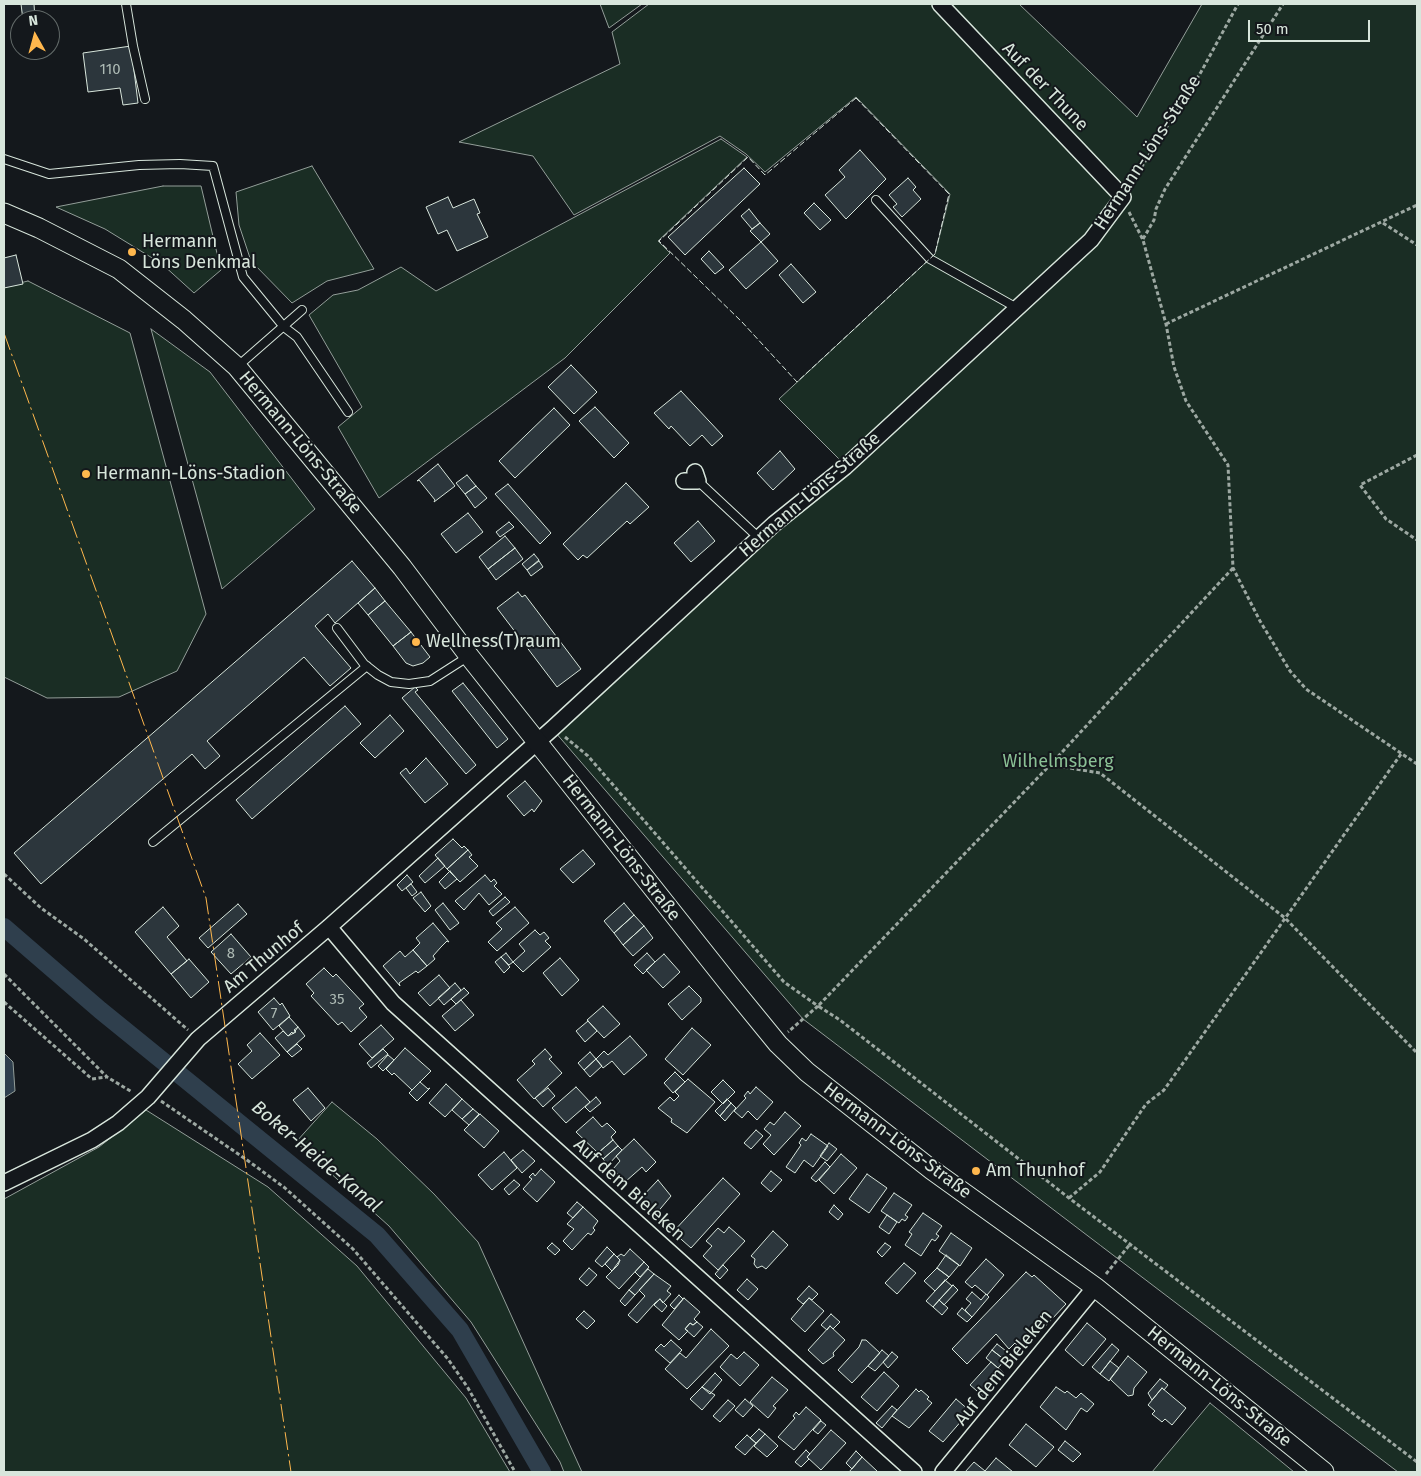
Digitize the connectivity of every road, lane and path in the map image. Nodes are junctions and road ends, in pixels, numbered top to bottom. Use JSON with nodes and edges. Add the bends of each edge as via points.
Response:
{"nodes":[{"id":1,"x":126,"y":4,"type":"edge"},
{"id":2,"x":940,"y":4,"type":"edge"},
{"id":3,"x":1238,"y":4,"type":"edge"},
{"id":4,"x":1283,"y":4,"type":"edge"},
{"id":5,"x":145,"y":99,"type":"dead end"},
{"id":6,"x":4,"y":159,"type":"edge"},
{"id":7,"x":876,"y":200,"type":"dead end"},
{"id":8,"x":1121,"y":200,"type":"junction"},
{"id":9,"x":1417,"y":205,"type":"edge"},
{"id":10,"x":4,"y":213,"type":"edge"},
{"id":11,"x":1382,"y":222,"type":"junction"},
{"id":12,"x":1143,"y":240,"type":"junction"},
{"id":13,"x":1417,"y":245,"type":"edge"},
{"id":14,"x":1017,"y":308,"type":"junction"},
{"id":15,"x":302,"y":310,"type":"dead end"},
{"id":16,"x":1166,"y":324,"type":"junction"},
{"id":17,"x":284,"y":327,"type":"junction"},
{"id":18,"x":237,"y":367,"type":"junction"},
{"id":19,"x":348,"y":412,"type":"dead end"},
{"id":20,"x":1417,"y":455,"type":"edge"},
{"id":21,"x":692,"y":478,"type":"dead end"},
{"id":22,"x":760,"y":538,"type":"junction"},
{"id":23,"x":1417,"y":540,"type":"edge"},
{"id":24,"x":1233,"y":568,"type":"junction"},
{"id":25,"x":337,"y":628,"type":"dead end"},
{"id":26,"x":469,"y":656,"type":"junction"},
{"id":27,"x":367,"y":666,"type":"junction"},
{"id":28,"x":553,"y":728,"type":"junction"},
{"id":29,"x":537,"y":742,"type":"junction"},
{"id":30,"x":1401,"y":754,"type":"junction"},
{"id":31,"x":1417,"y":764,"type":"edge"},
{"id":32,"x":1050,"y":765,"type":"junction"},
{"id":33,"x":153,"y":842,"type":"dead end"},
{"id":34,"x":4,"y":874,"type":"edge"},
{"id":35,"x":1285,"y":918,"type":"junction"},
{"id":36,"x":329,"y":927,"type":"junction"},
{"id":37,"x":4,"y":974,"type":"edge"},
{"id":38,"x":4,"y":1002,"type":"edge"},
{"id":39,"x":818,"y":1006,"type":"junction"},
{"id":40,"x":195,"y":1041,"type":"junction"},
{"id":41,"x":778,"y":1044,"type":"junction"},
{"id":42,"x":1417,"y":1053,"type":"edge"},
{"id":43,"x":107,"y":1077,"type":"junction"},
{"id":44,"x":152,"y":1092,"type":"junction"},
{"id":45,"x":4,"y":1183,"type":"edge"},
{"id":46,"x":1069,"y":1198,"type":"junction"},
{"id":47,"x":1131,"y":1244,"type":"junction"},
{"id":48,"x":1095,"y":1288,"type":"junction"},
{"id":49,"x":1417,"y":1462,"type":"edge"},
{"id":50,"x":515,"y":1472,"type":"edge"},
{"id":51,"x":914,"y":1472,"type":"edge"},
{"id":52,"x":943,"y":1472,"type":"edge"},
{"id":53,"x":1324,"y":1472,"type":"edge"}],
"edges":[{"from":1,"to":5,"type":"lane"},
{"from":2,"to":8,"type":"street","name":"Auf der Thune"},
{"from":3,"to":8,"type":"path","name":"Hermann-Löns-Straße","via":[[1201,72]]},
{"from":4,"to":12,"type":"path","via":[[1166,189]]},
{"from":6,"to":17,"type":"lane","via":[[49,174],[139,165],[213,166],[243,277]]},
{"from":7,"to":14,"type":"lane","via":[[930,259]]},
{"from":8,"to":12,"type":"path"},
{"from":8,"to":14,"type":"street","name":"Hermann-Löns-Straße","via":[[1091,240]]},
{"from":9,"to":11,"type":"path"},
{"from":10,"to":18,"type":"street","name":"Hermann-Löns-Straße","via":[[119,269]]},
{"from":11,"to":13,"type":"path"},
{"from":11,"to":16,"type":"path"},
{"from":12,"to":16,"type":"path"},
{"from":14,"to":22,"type":"street","name":"Hermann-Löns-Straße","via":[[844,467]]},
{"from":15,"to":17,"type":"lane"},
{"from":16,"to":24,"type":"path","via":[[1174,366],[1186,401],[1228,465]]},
{"from":17,"to":18,"type":"lane"},
{"from":17,"to":19,"type":"lane","via":[[297,337]]},
{"from":18,"to":26,"type":"street","name":"Hermann-Löns-Straße","via":[[396,560]]},
{"from":20,"to":23,"type":"path","via":[[1360,485],[1386,520]]},
{"from":21,"to":22,"type":"lane"},
{"from":22,"to":28,"type":"street","name":"Hermann-Löns-Straße"},
{"from":24,"to":30,"type":"path","via":[[1290,671],[1318,698]]},
{"from":24,"to":32,"type":"path"},
{"from":25,"to":27,"type":"lane"},
{"from":26,"to":27,"type":"lane","via":[[430,681],[409,684],[391,682]]},
{"from":26,"to":29,"type":"street","name":"Hermann-Löns-Straße"},
{"from":27,"to":33,"type":"lane"},
{"from":28,"to":29,"type":"street","name":"Hermann-Löns-Straße"},
{"from":28,"to":39,"type":"path","via":[[588,756],[784,982]]},
{"from":29,"to":36,"type":"street","name":"Am Thunhof"},
{"from":29,"to":41,"type":"street","name":"Hermann-Löns-Straße"},
{"from":30,"to":31,"type":"path"},
{"from":30,"to":35,"type":"path"},
{"from":32,"to":35,"type":"path","via":[[1100,773]]},
{"from":32,"to":39,"type":"path"},
{"from":34,"to":40,"type":"path","via":[[41,908],[84,939]]},
{"from":35,"to":42,"type":"path"},
{"from":35,"to":46,"type":"path","via":[[1164,1090],[1146,1104],[1100,1172]]},
{"from":36,"to":40,"type":"street","name":"Am Thunhof"},
{"from":36,"to":51,"type":"street","name":"Auf dem Bieleken","via":[[393,1004]]},
{"from":37,"to":43,"type":"path"},
{"from":38,"to":43,"type":"path","via":[[92,1079]]},
{"from":39,"to":41,"type":"path"},
{"from":39,"to":46,"type":"path"},
{"from":40,"to":44,"type":"street","name":"Am Thunhof"},
{"from":41,"to":48,"type":"street","name":"Hermann-Löns-Straße","via":[[868,1122]]},
{"from":43,"to":44,"type":"path","via":[[134,1094]]},
{"from":44,"to":45,"type":"street","name":"Am Thunhof","via":[[118,1123],[92,1140]]},
{"from":44,"to":50,"type":"path","via":[[285,1188],[353,1249],[448,1359]]},
{"from":46,"to":47,"type":"path"},
{"from":47,"to":48,"type":"path"},
{"from":47,"to":49,"type":"path"},
{"from":48,"to":52,"type":"street","name":"Auf dem Bieleken"},
{"from":48,"to":53,"type":"street","name":"Hermann-Löns-Straße"}]}
